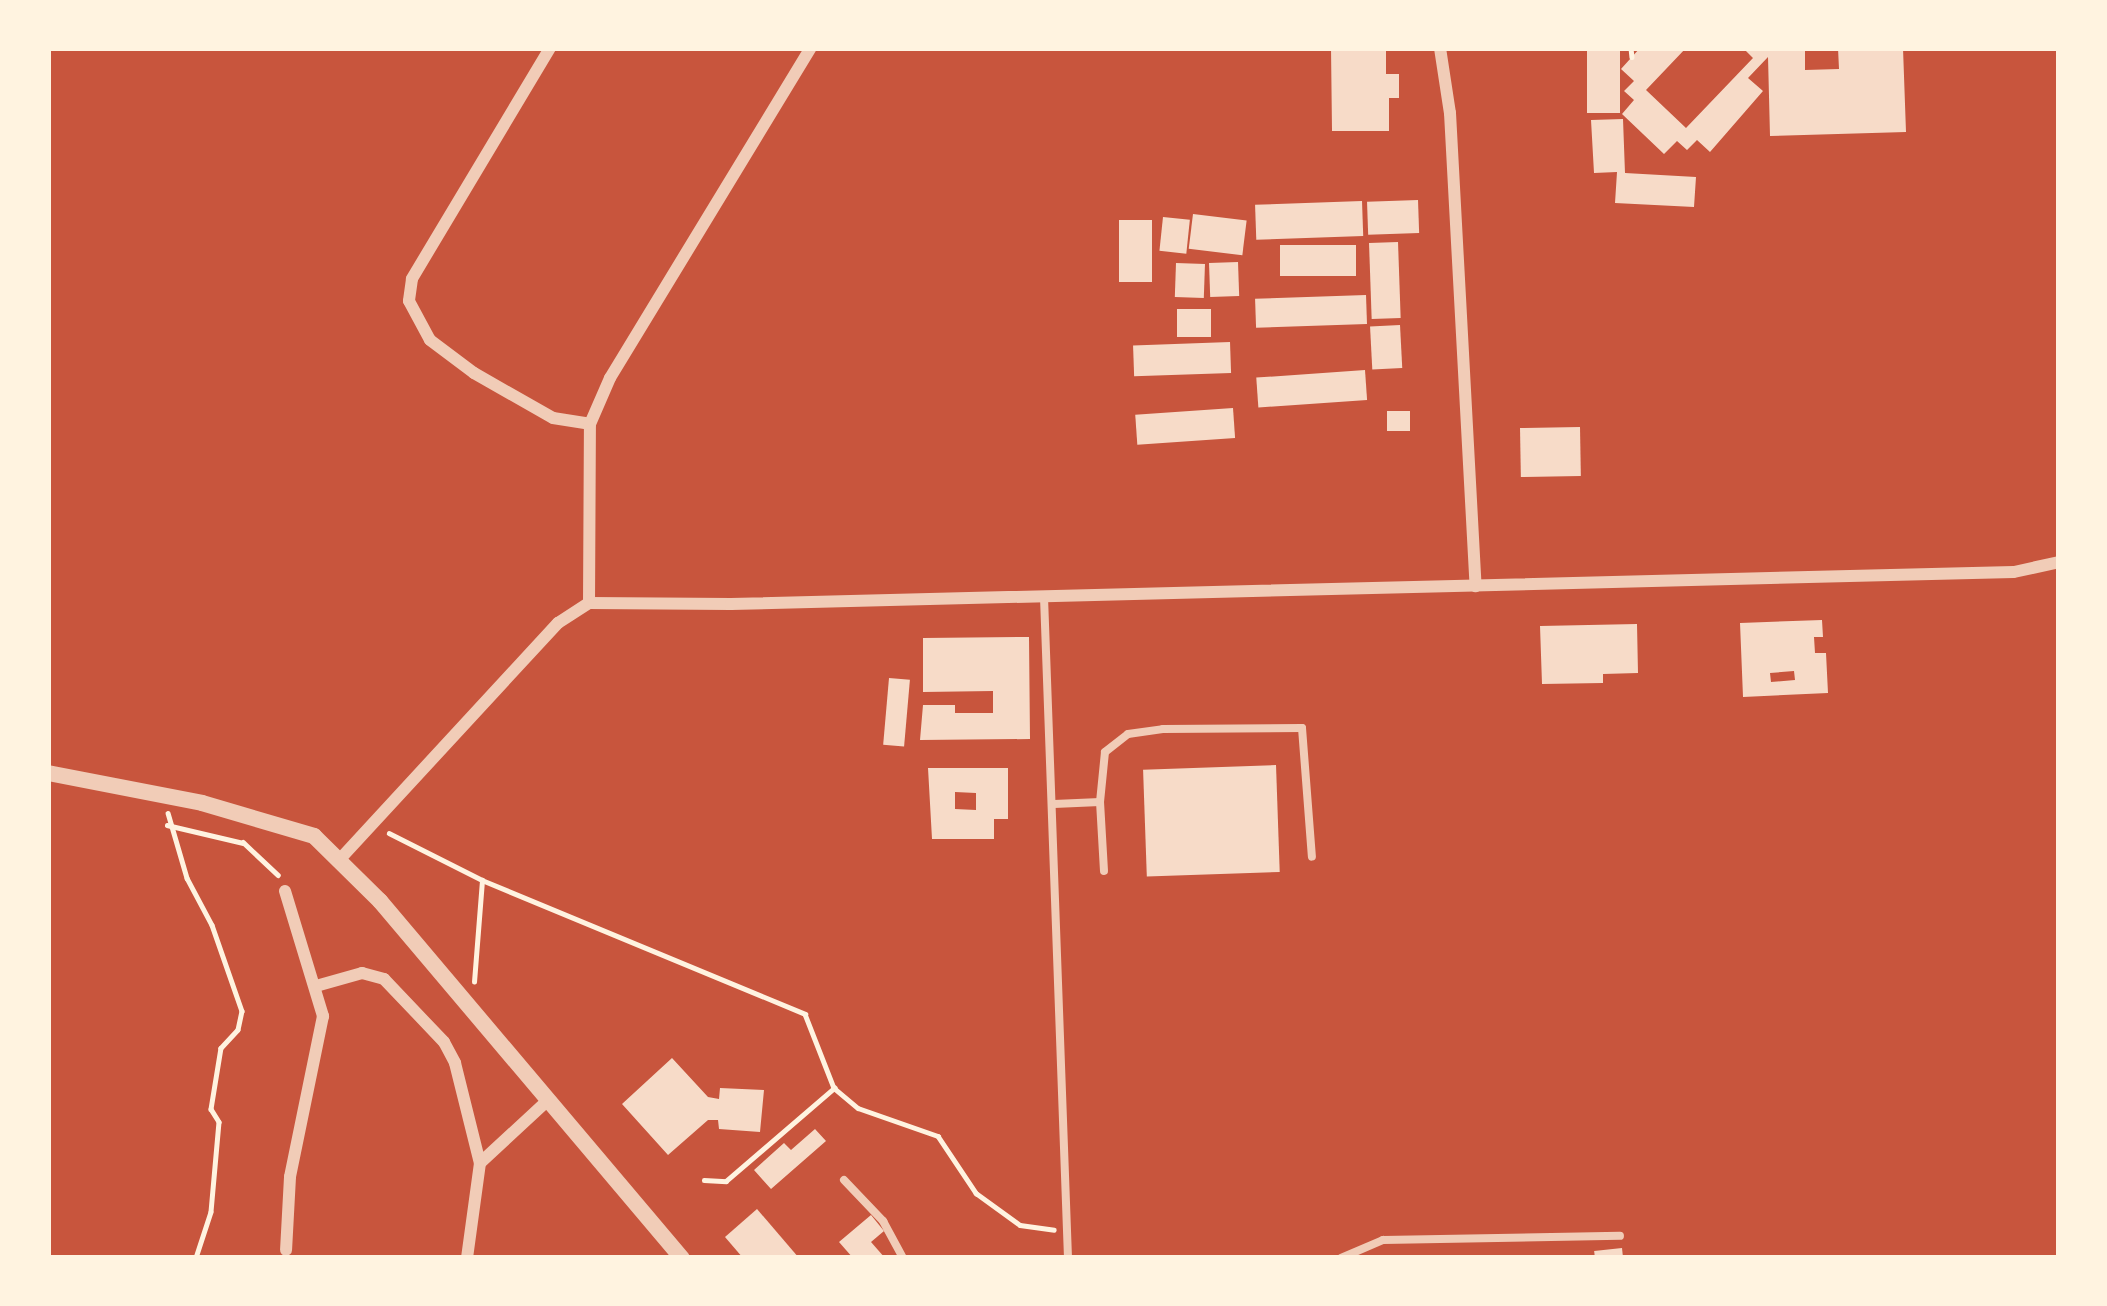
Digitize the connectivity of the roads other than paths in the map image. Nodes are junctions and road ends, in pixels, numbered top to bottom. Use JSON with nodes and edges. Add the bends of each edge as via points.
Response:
{"nodes":[{"id":1,"x":550,"y":48,"type":"edge"},
{"id":2,"x":811,"y":48,"type":"edge"},
{"id":3,"x":1440,"y":48,"type":"edge"},
{"id":4,"x":590,"y":424,"type":"junction"},
{"id":5,"x":2059,"y":562,"type":"edge"},
{"id":6,"x":1476,"y":586,"type":"junction"},
{"id":7,"x":1044,"y":597,"type":"junction"},
{"id":8,"x":589,"y":603,"type":"junction"},
{"id":9,"x":48,"y":773,"type":"edge"},
{"id":10,"x":1100,"y":802,"type":"junction"},
{"id":11,"x":1054,"y":804,"type":"junction"},
{"id":12,"x":1312,"y":857,"type":"dead end"},
{"id":13,"x":340,"y":858,"type":"junction"},
{"id":14,"x":1104,"y":871,"type":"dead end"},
{"id":15,"x":285,"y":891,"type":"road end"},
{"id":16,"x":316,"y":986,"type":"junction"},
{"id":17,"x":548,"y":1100,"type":"junction"},
{"id":18,"x":480,"y":1163,"type":"junction"},
{"id":19,"x":844,"y":1180,"type":"dead end"},
{"id":20,"x":1620,"y":1236,"type":"dead end"},
{"id":21,"x":286,"y":1250,"type":"dead end"},
{"id":22,"x":467,"y":1258,"type":"edge"},
{"id":23,"x":682,"y":1258,"type":"edge"},
{"id":24,"x":902,"y":1258,"type":"edge"},
{"id":25,"x":1068,"y":1258,"type":"edge"},
{"id":26,"x":1341,"y":1258,"type":"edge"}],
"edges":[{"from":1,"to":4,"type":"street","via":[[412,279],[409,301],[430,340],[474,373],[553,418]]},
{"from":2,"to":4,"type":"street","via":[[610,378]]},
{"from":3,"to":6,"type":"street"},
{"from":4,"to":8,"type":"street"},
{"from":5,"to":6,"type":"street","via":[[2014,572]]},
{"from":6,"to":7,"type":"street"},
{"from":7,"to":8,"type":"street"},
{"from":7,"to":11,"type":"lane"},
{"from":8,"to":13,"type":"street","via":[[557,623]]},
{"from":9,"to":13,"type":"street","via":[[274,822],[314,836]]},
{"from":10,"to":11,"type":"lane"},
{"from":10,"to":12,"type":"lane","via":[[1105,752],[1128,734],[1299,727],[1306,734]]},
{"from":10,"to":14,"type":"lane"},
{"from":11,"to":25,"type":"lane"},
{"from":13,"to":17,"type":"street"},
{"from":15,"to":16,"type":"street"},
{"from":16,"to":18,"type":"street","via":[[373,974],[434,1029],[454,1063]]},
{"from":16,"to":21,"type":"street","via":[[322,1033],[290,1177]]},
{"from":17,"to":18,"type":"street"},
{"from":17,"to":23,"type":"street"},
{"from":18,"to":22,"type":"street"},
{"from":19,"to":24,"type":"lane","via":[[884,1221]]},
{"from":20,"to":26,"type":"lane","via":[[1383,1240]]}]}
